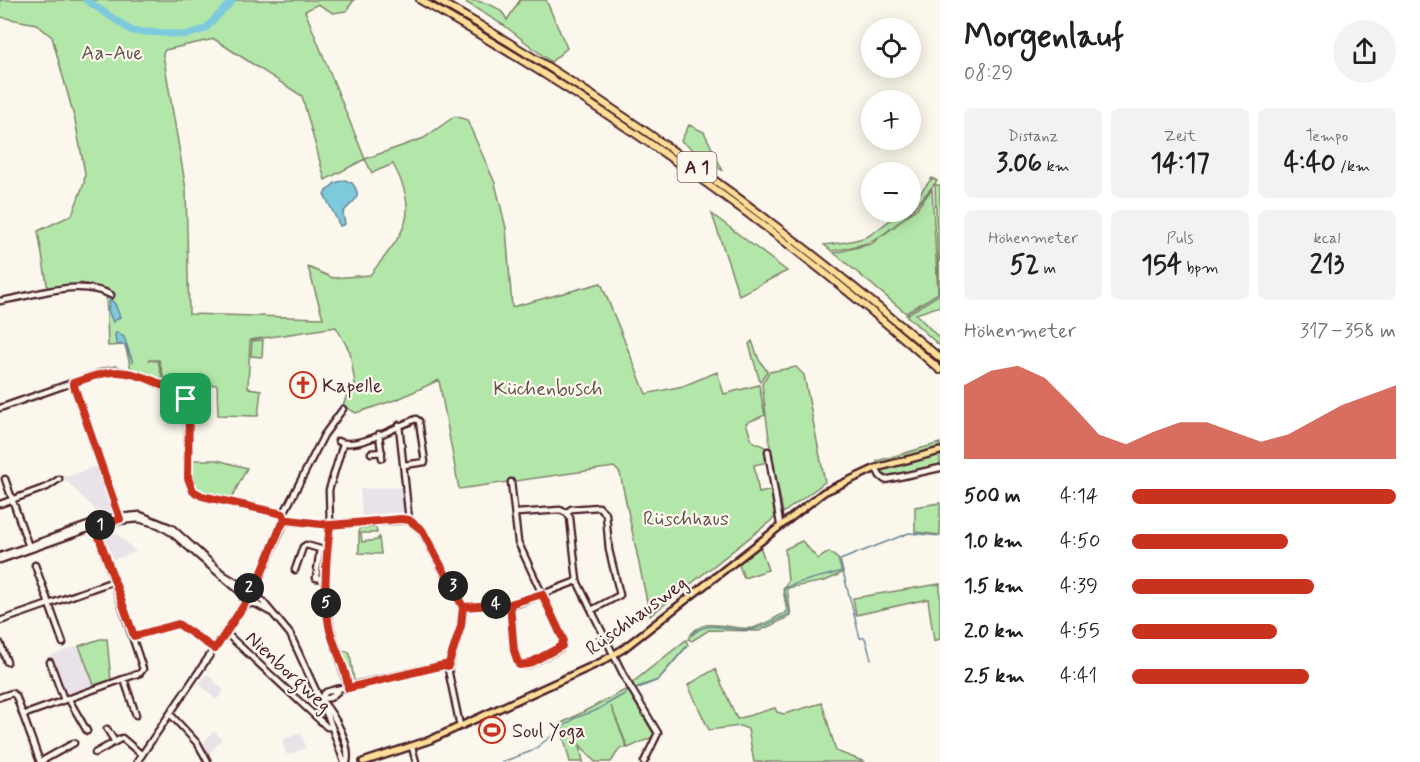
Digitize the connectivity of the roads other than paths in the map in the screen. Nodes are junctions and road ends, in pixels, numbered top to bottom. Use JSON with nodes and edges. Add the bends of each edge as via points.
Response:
{"nodes":[{"id":1,"x":420,"y":0,"type":"edge"},
{"id":2,"x":437,"y":0,"type":"edge"},
{"id":3,"x":111,"y":295,"type":"dead end"},
{"id":4,"x":0,"y":301,"type":"edge"},
{"id":5,"x":940,"y":358,"type":"edge"},
{"id":6,"x":940,"y":370,"type":"edge"},
{"id":7,"x":73,"y":383,"type":"junction"},
{"id":8,"x":0,"y":408,"type":"edge"},
{"id":9,"x":343,"y":409,"type":"dead end"},
{"id":10,"x":399,"y":425,"type":"junction"},
{"id":11,"x":379,"y":434,"type":"junction"},
{"id":12,"x":338,"y":441,"type":"dead end"},
{"id":13,"x":343,"y":444,"type":"junction"},
{"id":14,"x":768,"y":451,"type":"dead end"},
{"id":15,"x":940,"y":451,"type":"edge"},
{"id":16,"x":382,"y":452,"type":"junction"},
{"id":17,"x":371,"y":453,"type":"dead end"},
{"id":18,"x":382,"y":458,"type":"dead end"},
{"id":19,"x":404,"y":465,"type":"junction"},
{"id":20,"x":876,"y":468,"type":"junction"},
{"id":21,"x":940,"y":468,"type":"edge"},
{"id":22,"x":5,"y":478,"type":"dead end"},
{"id":23,"x":59,"y":479,"type":"dead end"},
{"id":24,"x":511,"y":482,"type":"dead end"},
{"id":25,"x":12,"y":499,"type":"junction"},
{"id":26,"x":0,"y":504,"type":"edge"},
{"id":27,"x":517,"y":513,"type":"junction"},
{"id":28,"x":567,"y":513,"type":"junction"},
{"id":29,"x":283,"y":514,"type":"junction"},
{"id":30,"x":120,"y":517,"type":"junction"},
{"id":31,"x":285,"y":520,"type":"junction"},
{"id":32,"x":409,"y":520,"type":"junction"},
{"id":33,"x":780,"y":524,"type":"junction"},
{"id":34,"x":95,"y":525,"type":"junction"},
{"id":35,"x":330,"y":525,"type":"junction"},
{"id":36,"x":29,"y":548,"type":"junction"},
{"id":37,"x":320,"y":549,"type":"junction"},
{"id":38,"x":327,"y":551,"type":"junction"},
{"id":39,"x":0,"y":558,"type":"edge"},
{"id":40,"x":35,"y":565,"type":"dead end"},
{"id":41,"x":295,"y":570,"type":"dead end"},
{"id":42,"x":325,"y":579,"type":"junction"},
{"id":43,"x":114,"y":581,"type":"junction"},
{"id":44,"x":577,"y":581,"type":"junction"},
{"id":45,"x":255,"y":589,"type":"junction"},
{"id":46,"x":245,"y":592,"type":"junction"},
{"id":47,"x":542,"y":594,"type":"junction"},
{"id":48,"x":259,"y":597,"type":"junction"},
{"id":49,"x":246,"y":602,"type":"junction"},
{"id":50,"x":254,"y":603,"type":"junction"},
{"id":51,"x":49,"y":604,"type":"junction"},
{"id":52,"x":510,"y":604,"type":"junction"},
{"id":53,"x":463,"y":607,"type":"junction"},
{"id":54,"x":592,"y":610,"type":"junction"},
{"id":55,"x":272,"y":613,"type":"junction"},
{"id":56,"x":0,"y":621,"type":"edge"},
{"id":57,"x":226,"y":633,"type":"junction"},
{"id":58,"x":134,"y":636,"type":"junction"},
{"id":59,"x":63,"y":643,"type":"dead end"},
{"id":60,"x":0,"y":644,"type":"edge"},
{"id":61,"x":215,"y":649,"type":"junction"},
{"id":62,"x":615,"y":654,"type":"junction"},
{"id":63,"x":7,"y":662,"type":"dead end"},
{"id":64,"x":50,"y":662,"type":"dead end"},
{"id":65,"x":448,"y":666,"type":"junction"},
{"id":66,"x":124,"y":679,"type":"junction"},
{"id":67,"x":348,"y":688,"type":"junction"},
{"id":68,"x":0,"y":697,"type":"edge"},
{"id":69,"x":66,"y":699,"type":"junction"},
{"id":70,"x":320,"y":699,"type":"junction"},
{"id":71,"x":23,"y":715,"type":"junction"},
{"id":72,"x":136,"y":715,"type":"dead end"},
{"id":73,"x":171,"y":715,"type":"junction"},
{"id":74,"x":460,"y":726,"type":"junction"},
{"id":75,"x":332,"y":727,"type":"junction"},
{"id":76,"x":107,"y":729,"type":"dead end"},
{"id":77,"x":87,"y":731,"type":"dead end"},
{"id":78,"x":115,"y":742,"type":"junction"},
{"id":79,"x":74,"y":743,"type":"dead end"},
{"id":80,"x":412,"y":747,"type":"junction"},
{"id":81,"x":95,"y":753,"type":"dead end"},
{"id":82,"x":142,"y":755,"type":"junction"},
{"id":83,"x":40,"y":762,"type":"edge"},
{"id":84,"x":137,"y":762,"type":"edge"},
{"id":85,"x":208,"y":762,"type":"edge"},
{"id":86,"x":346,"y":762,"type":"edge"},
{"id":87,"x":363,"y":762,"type":"edge"},
{"id":88,"x":416,"y":762,"type":"edge"},
{"id":89,"x":644,"y":762,"type":"edge"}],
"edges":[{"from":1,"to":6,"type":"highway","number":"A 1","via":[[671,159],[814,266]]},
{"from":2,"to":5,"type":"highway","number":"A 1","via":[[549,67],[676,152],[828,266]]},
{"from":3,"to":4,"type":"street","via":[[101,290],[73,288]]},
{"from":7,"to":8,"type":"street"},
{"from":7,"to":29,"type":"street","via":[[110,370],[124,370],[183,396],[189,408],[191,488],[202,496]]},
{"from":7,"to":30,"type":"street"},
{"from":9,"to":29,"type":"street","via":[[324,435]]},
{"from":10,"to":11,"type":"street"},
{"from":10,"to":19,"type":"street"},
{"from":10,"to":19,"type":"street","via":[[419,421],[425,462]]},
{"from":11,"to":13,"type":"street"},
{"from":11,"to":16,"type":"street"},
{"from":12,"to":13,"type":"street"},
{"from":13,"to":35,"type":"street","via":[[329,490]]},
{"from":14,"to":33,"type":"street"},
{"from":15,"to":20,"type":"main road","name":"Rüschhausweg"},
{"from":16,"to":17,"type":"street"},
{"from":16,"to":18,"type":"street"},
{"from":19,"to":32,"type":"street"},
{"from":20,"to":21,"type":"street","via":[[885,480]]},
{"from":20,"to":33,"type":"main road","name":"Rüschhausweg","via":[[830,489]]},
{"from":22,"to":25,"type":"street"},
{"from":23,"to":25,"type":"street"},
{"from":24,"to":27,"type":"street"},
{"from":25,"to":26,"type":"street"},
{"from":25,"to":36,"type":"street"},
{"from":27,"to":28,"type":"street"},
{"from":27,"to":47,"type":"street","via":[[518,542]]},
{"from":28,"to":44,"type":"street"},
{"from":28,"to":54,"type":"street","via":[[571,509],[599,507],[606,514],[609,550],[620,595]]},
{"from":29,"to":31,"type":"street"},
{"from":30,"to":34,"type":"street"},
{"from":30,"to":46,"type":"street","via":[[147,520],[167,529]]},
{"from":31,"to":35,"type":"street"},
{"from":31,"to":45,"type":"street"},
{"from":32,"to":35,"type":"street"},
{"from":32,"to":53,"type":"street","via":[[422,530]]},
{"from":33,"to":62,"type":"main road","name":"Rüschhausweg"},
{"from":34,"to":36,"type":"street"},
{"from":34,"to":43,"type":"street"},
{"from":35,"to":38,"type":"street"},
{"from":36,"to":39,"type":"street"},
{"from":37,"to":38,"type":"street"},
{"from":37,"to":41,"type":"street","via":[[303,547]]},
{"from":37,"to":42,"type":"street","via":[[316,578]]},
{"from":38,"to":42,"type":"street"},
{"from":40,"to":51,"type":"street"},
{"from":42,"to":67,"type":"street","via":[[330,627]]},
{"from":43,"to":51,"type":"street"},
{"from":43,"to":58,"type":"street"},
{"from":44,"to":47,"type":"street"},
{"from":44,"to":54,"type":"street"},
{"from":45,"to":46,"type":"street"},
{"from":45,"to":48,"type":"street"},
{"from":46,"to":49,"type":"street"},
{"from":47,"to":52,"type":"street"},
{"from":47,"to":52,"type":"street","via":[[564,643],[528,664],[519,665],[514,657]]},
{"from":48,"to":50,"type":"street"},
{"from":48,"to":55,"type":"street"},
{"from":49,"to":50,"type":"street"},
{"from":49,"to":57,"type":"street"},
{"from":50,"to":55,"type":"street"},
{"from":51,"to":56,"type":"street"},
{"from":51,"to":59,"type":"street"},
{"from":52,"to":53,"type":"street"},
{"from":53,"to":65,"type":"street"},
{"from":54,"to":62,"type":"street"},
{"from":55,"to":70,"type":"street","via":[[290,634]]},
{"from":57,"to":61,"type":"street"},
{"from":57,"to":75,"type":"street","name":"Nienborgweg","via":[[327,727]]},
{"from":58,"to":61,"type":"street","via":[[178,624]]},
{"from":58,"to":66,"type":"street","via":[[143,669]]},
{"from":60,"to":63,"type":"street"},
{"from":61,"to":73,"type":"street"},
{"from":62,"to":74,"type":"main road","name":"Rüschhausweg"},
{"from":62,"to":89,"type":"street","via":[[633,694],[658,733]]},
{"from":64,"to":69,"type":"street"},
{"from":65,"to":67,"type":"street"},
{"from":65,"to":74,"type":"street"},
{"from":66,"to":69,"type":"street"},
{"from":66,"to":72,"type":"street"},
{"from":67,"to":70,"type":"street","via":[[326,692]]},
{"from":68,"to":71,"type":"street","via":[[12,693],[16,696]]},
{"from":69,"to":71,"type":"street"},
{"from":69,"to":77,"type":"street"},
{"from":70,"to":75,"type":"street"},
{"from":70,"to":86,"type":"street","via":[[340,730],[348,756]]},
{"from":71,"to":83,"type":"street"},
{"from":73,"to":82,"type":"street"},
{"from":73,"to":85,"type":"street","via":[[198,744]]},
{"from":74,"to":80,"type":"main road","name":"Rüschhausweg"},
{"from":75,"to":86,"type":"street"},
{"from":76,"to":78,"type":"street"},
{"from":78,"to":81,"type":"street"},
{"from":78,"to":82,"type":"street","via":[[122,738]]},
{"from":79,"to":83,"type":"street"},
{"from":80,"to":87,"type":"main road","name":"Rüschhausweg"},
{"from":80,"to":88,"type":"street"},
{"from":82,"to":84,"type":"street"}]}
